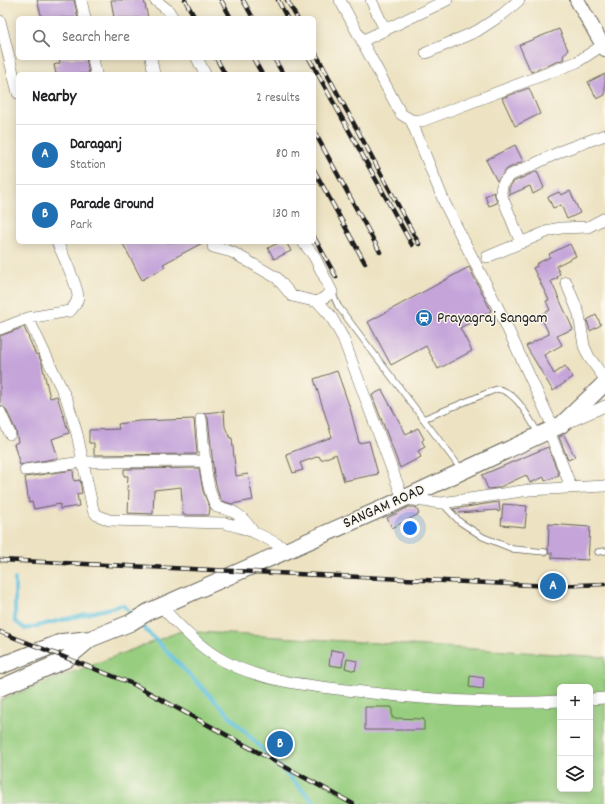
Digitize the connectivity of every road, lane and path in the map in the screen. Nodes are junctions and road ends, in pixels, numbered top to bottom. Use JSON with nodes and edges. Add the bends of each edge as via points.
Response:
{"nodes":[{"id":1,"x":81,"y":0,"type":"edge"},
{"id":2,"x":155,"y":0,"type":"edge"},
{"id":3,"x":340,"y":0,"type":"edge"},
{"id":4,"x":371,"y":0,"type":"edge"},
{"id":5,"x":447,"y":0,"type":"edge"},
{"id":6,"x":519,"y":0,"type":"edge"},
{"id":7,"x":577,"y":0,"type":"edge"},
{"id":8,"x":85,"y":16,"type":"edge"},
{"id":9,"x":172,"y":16,"type":"edge"},
{"id":10,"x":0,"y":21,"type":"edge"},
{"id":11,"x":385,"y":30,"type":"junction"},
{"id":12,"x":362,"y":41,"type":"junction"},
{"id":13,"x":604,"y":47,"type":"edge"},
{"id":14,"x":426,"y":53,"type":"dead end"},
{"id":15,"x":93,"y":60,"type":"edge"},
{"id":16,"x":151,"y":60,"type":"edge"},
{"id":17,"x":198,"y":60,"type":"edge"},
{"id":18,"x":96,"y":72,"type":"edge"},
{"id":19,"x":154,"y":72,"type":"edge"},
{"id":20,"x":204,"y":72,"type":"edge"},
{"id":21,"x":16,"y":85,"type":"edge"},
{"id":22,"x":411,"y":120,"type":"junction"},
{"id":23,"x":605,"y":135,"type":"edge"},
{"id":24,"x":605,"y":218,"type":"edge"},
{"id":25,"x":521,"y":243,"type":"junction"},
{"id":26,"x":58,"y":244,"type":"edge"},
{"id":27,"x":305,"y":244,"type":"edge"},
{"id":28,"x":213,"y":247,"type":"dead end"},
{"id":29,"x":487,"y":257,"type":"dead end"},
{"id":30,"x":566,"y":282,"type":"dead end"},
{"id":31,"x":332,"y":292,"type":"junction"},
{"id":32,"x":318,"y":302,"type":"junction"},
{"id":33,"x":28,"y":318,"type":"junction"},
{"id":34,"x":0,"y":329,"type":"edge"},
{"id":35,"x":605,"y":379,"type":"edge"},
{"id":36,"x":605,"y":383,"type":"edge"},
{"id":37,"x":605,"y":406,"type":"edge"},
{"id":38,"x":0,"y":412,"type":"edge"},
{"id":39,"x":202,"y":419,"type":"dead end"},
{"id":40,"x":424,"y":419,"type":"junction"},
{"id":41,"x":551,"y":430,"type":"junction"},
{"id":42,"x":10,"y":434,"type":"dead end"},
{"id":43,"x":206,"y":461,"type":"junction"},
{"id":44,"x":83,"y":462,"type":"junction"},
{"id":45,"x":25,"y":470,"type":"dead end"},
{"id":46,"x":463,"y":471,"type":"junction"},
{"id":47,"x":605,"y":486,"type":"edge"},
{"id":48,"x":571,"y":487,"type":"junction"},
{"id":49,"x":403,"y":499,"type":"junction"},
{"id":50,"x":442,"y":503,"type":"junction"},
{"id":51,"x":252,"y":530,"type":"junction"},
{"id":52,"x":288,"y":550,"type":"junction"},
{"id":53,"x":605,"y":551,"type":"edge"},
{"id":54,"x":545,"y":552,"type":"dead end"},
{"id":55,"x":598,"y":552,"type":"dead end"},
{"id":56,"x":156,"y":609,"type":"junction"},
{"id":57,"x":90,"y":640,"type":"junction"},
{"id":58,"x":0,"y":666,"type":"edge"},
{"id":59,"x":0,"y":688,"type":"edge"},
{"id":60,"x":605,"y":698,"type":"edge"},
{"id":61,"x":593,"y":699,"type":"edge"},
{"id":62,"x":557,"y":701,"type":"edge"}],
"edges":[{"from":1,"to":8,"type":"street"},
{"from":2,"to":9,"type":"street"},
{"from":3,"to":12,"type":"street"},
{"from":4,"to":11,"type":"street"},
{"from":5,"to":11,"type":"street"},
{"from":6,"to":14,"type":"street","via":[[477,31]]},
{"from":7,"to":13,"type":"street"},
{"from":10,"to":21,"type":"street"},
{"from":11,"to":12,"type":"street"},
{"from":12,"to":22,"type":"street","via":[[401,114]]},
{"from":13,"to":22,"type":"street","via":[[577,62],[422,121]]},
{"from":15,"to":18,"type":"street"},
{"from":16,"to":19,"type":"street"},
{"from":17,"to":20,"type":"street"},
{"from":22,"to":41,"type":"street","via":[[445,204],[499,310]]},
{"from":23,"to":25,"type":"street","via":[[564,150],[504,180],[501,194]]},
{"from":24,"to":25,"type":"street","via":[[588,227],[561,228]]},
{"from":25,"to":29,"type":"street"},
{"from":26,"to":33,"type":"street","via":[[78,296],[76,304],[70,311]]},
{"from":27,"to":31,"type":"street","via":[[314,256]]},
{"from":28,"to":32,"type":"street","via":[[232,252],[277,278],[292,296]]},
{"from":30,"to":35,"type":"street","via":[[579,314],[584,346]]},
{"from":31,"to":32,"type":"street"},
{"from":31,"to":40,"type":"lane","via":[[338,306]]},
{"from":32,"to":49,"type":"street","via":[[330,315],[343,338]]},
{"from":33,"to":34,"type":"street"},
{"from":33,"to":44,"type":"street","via":[[67,400]]},
{"from":36,"to":41,"type":"main road","name":"SANGAM ROAD"},
{"from":37,"to":41,"type":"street"},
{"from":38,"to":42,"type":"street"},
{"from":39,"to":43,"type":"street"},
{"from":40,"to":41,"type":"lane","via":[[497,389],[512,394]]},
{"from":40,"to":46,"type":"lane"},
{"from":41,"to":46,"type":"main road","name":"SANGAM ROAD"},
{"from":41,"to":48,"type":"street"},
{"from":43,"to":44,"type":"street"},
{"from":43,"to":51,"type":"street","via":[[213,501],[218,507],[231,509],[240,515]]},
{"from":44,"to":45,"type":"street"},
{"from":44,"to":51,"type":"street","via":[[89,500],[97,516],[109,520],[224,523]]},
{"from":46,"to":49,"type":"main road","name":"SANGAM ROAD"},
{"from":47,"to":48,"type":"street"},
{"from":48,"to":50,"type":"street","via":[[529,490]]},
{"from":49,"to":50,"type":"street"},
{"from":49,"to":52,"type":"main road","name":"SANGAM ROAD"},
{"from":50,"to":54,"type":"lane","via":[[460,522],[483,537],[513,549]]},
{"from":51,"to":52,"type":"street"},
{"from":52,"to":56,"type":"main road","name":"SANGAM ROAD"},
{"from":53,"to":55,"type":"lane"},
{"from":56,"to":57,"type":"main road","name":"SANGAM ROAD"},
{"from":56,"to":62,"type":"street","via":[[218,657],[260,675],[310,686],[426,700],[514,704]]},
{"from":57,"to":58,"type":"main road","via":[[62,642]]},
{"from":57,"to":59,"type":"main road","via":[[65,660]]},
{"from":60,"to":61,"type":"street"}]}
